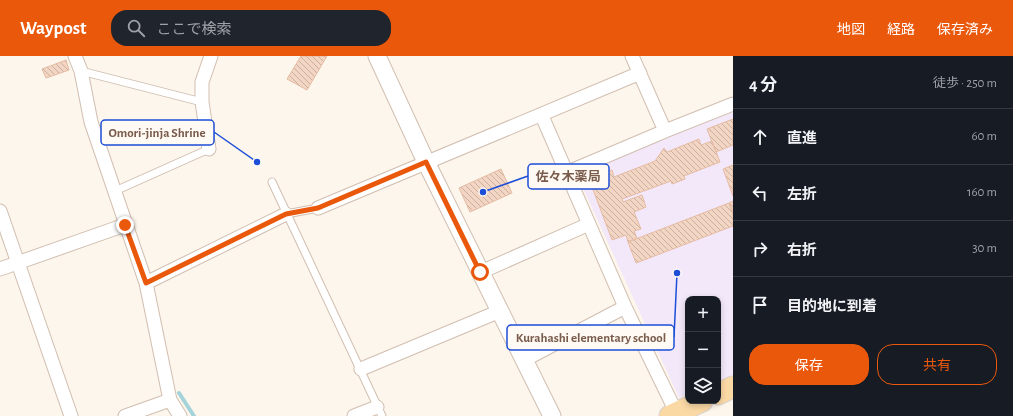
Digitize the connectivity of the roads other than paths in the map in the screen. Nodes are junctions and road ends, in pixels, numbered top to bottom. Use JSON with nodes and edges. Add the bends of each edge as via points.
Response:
{"nodes":[{"id":1,"x":76,"y":56,"type":"edge"},
{"id":2,"x":211,"y":56,"type":"edge"},
{"id":3,"x":377,"y":56,"type":"edge"},
{"id":4,"x":632,"y":56,"type":"edge"},
{"id":5,"x":81,"y":70,"type":"junction"},
{"id":6,"x":640,"y":73,"type":"junction"},
{"id":7,"x":202,"y":102,"type":"junction"},
{"id":8,"x":733,"y":104,"type":"edge"},
{"id":9,"x":542,"y":116,"type":"junction"},
{"id":10,"x":665,"y":130,"type":"junction"},
{"id":11,"x":210,"y":149,"type":"joint"},
{"id":12,"x":426,"y":162,"type":"junction"},
{"id":13,"x":566,"y":173,"type":"junction"},
{"id":14,"x":272,"y":182,"type":"dead end"},
{"id":15,"x":115,"y":191,"type":"junction"},
{"id":16,"x":318,"y":208,"type":"joint"},
{"id":17,"x":0,"y":211,"type":"edge"},
{"id":18,"x":286,"y":214,"type":"junction"},
{"id":19,"x":589,"y":224,"type":"junction"},
{"id":20,"x":125,"y":225,"type":"junction"},
{"id":21,"x":18,"y":264,"type":"junction"},
{"id":22,"x":0,"y":269,"type":"edge"},
{"id":23,"x":480,"y":272,"type":"junction"},
{"id":24,"x":146,"y":283,"type":"junction"},
{"id":25,"x":625,"y":307,"type":"junction"},
{"id":26,"x":500,"y":311,"type":"junction"},
{"id":27,"x":524,"y":360,"type":"junction"},
{"id":28,"x":361,"y":369,"type":"junction"},
{"id":29,"x":733,"y":388,"type":"edge"},
{"id":30,"x":721,"y":393,"type":"edge"},
{"id":31,"x":170,"y":400,"type":"junction"},
{"id":32,"x":695,"y":404,"type":"edge"},
{"id":33,"x":379,"y":412,"type":"edge"},
{"id":34,"x":673,"y":414,"type":"edge"},
{"id":35,"x":71,"y":416,"type":"edge"},
{"id":36,"x":125,"y":416,"type":"edge"},
{"id":37,"x":180,"y":416,"type":"edge"},
{"id":38,"x":354,"y":416,"type":"edge"},
{"id":39,"x":552,"y":416,"type":"edge"}],
"edges":[{"from":1,"to":5,"type":"street"},
{"from":2,"to":7,"type":"street","via":[[202,82]]},
{"from":3,"to":12,"type":"street"},
{"from":4,"to":6,"type":"street"},
{"from":5,"to":7,"type":"lane"},
{"from":5,"to":15,"type":"street","via":[[91,122]]},
{"from":6,"to":9,"type":"street"},
{"from":6,"to":10,"type":"street"},
{"from":7,"to":11,"type":"street"},
{"from":8,"to":10,"type":"street"},
{"from":9,"to":12,"type":"street"},
{"from":9,"to":13,"type":"street"},
{"from":10,"to":13,"type":"street"},
{"from":11,"to":15,"type":"lane"},
{"from":12,"to":16,"type":"street"},
{"from":12,"to":23,"type":"street"},
{"from":13,"to":19,"type":"street"},
{"from":14,"to":18,"type":"lane"},
{"from":15,"to":20,"type":"street"},
{"from":16,"to":18,"type":"lane"},
{"from":17,"to":21,"type":"street"},
{"from":18,"to":24,"type":"street"},
{"from":18,"to":28,"type":"lane"},
{"from":19,"to":23,"type":"street"},
{"from":19,"to":25,"type":"street"},
{"from":20,"to":21,"type":"street"},
{"from":20,"to":24,"type":"street"},
{"from":21,"to":22,"type":"street"},
{"from":21,"to":35,"type":"street"},
{"from":23,"to":26,"type":"street"},
{"from":24,"to":31,"type":"street"},
{"from":25,"to":27,"type":"street"},
{"from":25,"to":34,"type":"street"},
{"from":26,"to":27,"type":"street"},
{"from":26,"to":28,"type":"street"},
{"from":27,"to":39,"type":"street"},
{"from":28,"to":33,"type":"lane"},
{"from":29,"to":30,"type":"main road"},
{"from":31,"to":36,"type":"street"},
{"from":31,"to":37,"type":"street"},
{"from":32,"to":34,"type":"main road"},
{"from":33,"to":38,"type":"street"}]}
